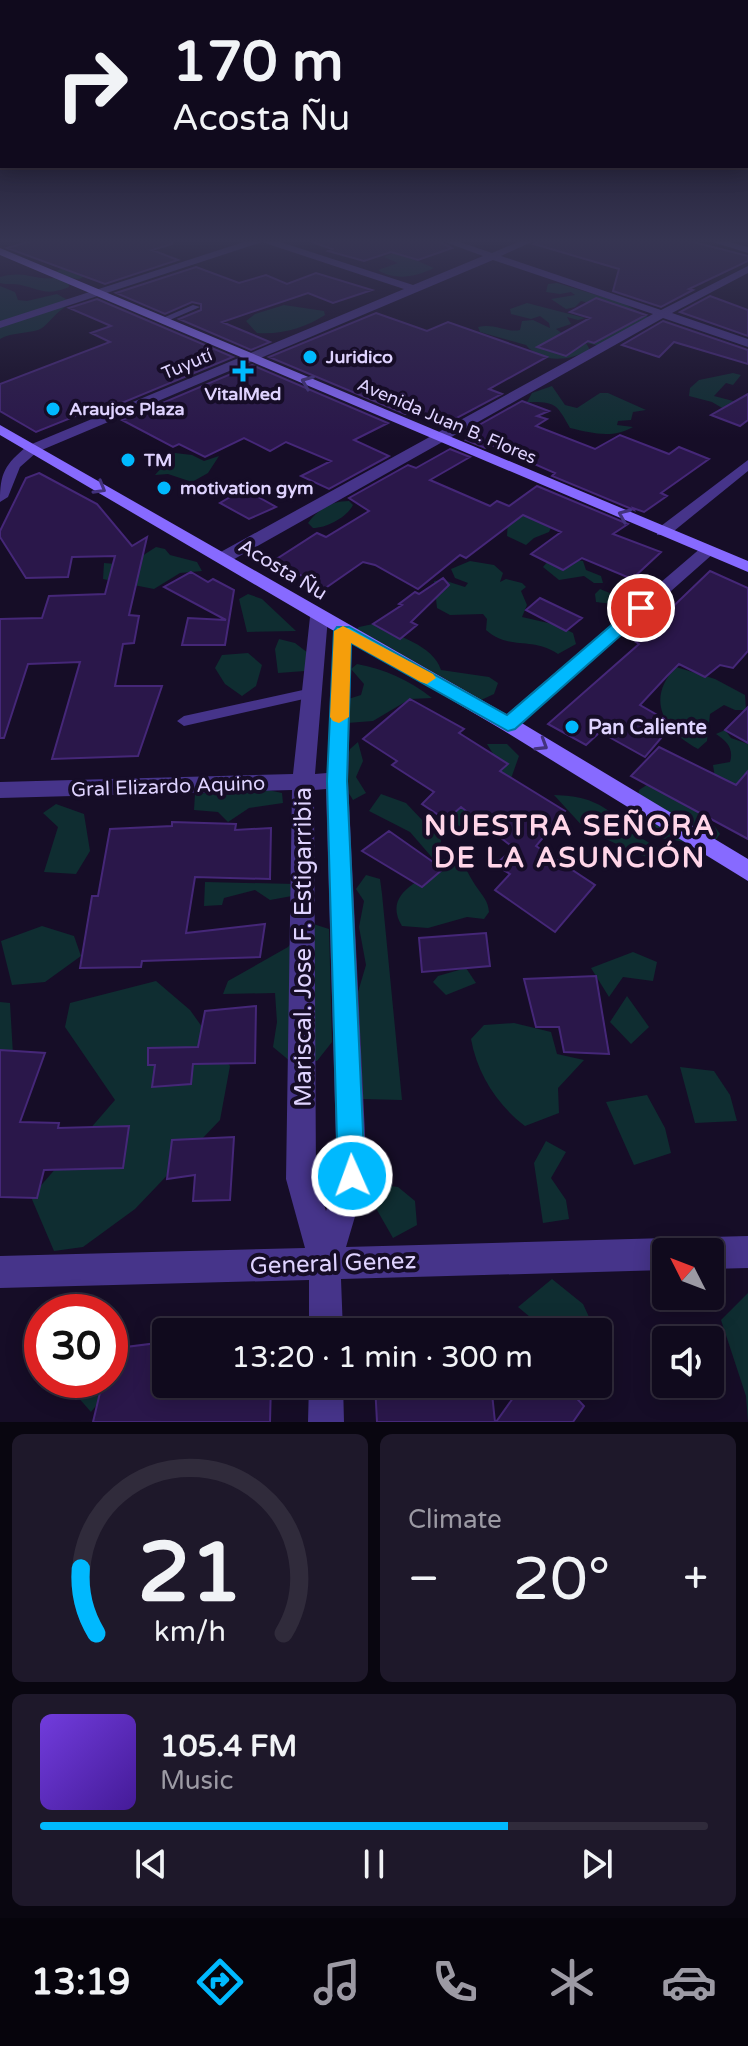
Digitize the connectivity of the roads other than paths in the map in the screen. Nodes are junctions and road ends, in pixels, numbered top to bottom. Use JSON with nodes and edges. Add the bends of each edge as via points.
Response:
{"nodes":[{"id":1,"x":60,"y":305,"type":"edge"},
{"id":2,"x":130,"y":305,"type":"edge"},
{"id":3,"x":371,"y":305,"type":"edge"},
{"id":4,"x":637,"y":305,"type":"edge"},
{"id":5,"x":679,"y":305,"type":"edge"},
{"id":6,"x":196,"y":307,"type":"dead end"},
{"id":7,"x":662,"y":314,"type":"junction"},
{"id":8,"x":162,"y":320,"type":"junction"},
{"id":9,"x":0,"y":325,"type":"edge"},
{"id":10,"x":748,"y":343,"type":"edge"},
{"id":11,"x":249,"y":358,"type":"junction"},
{"id":12,"x":0,"y":429,"type":"edge"},
{"id":13,"x":442,"y":437,"type":"junction"},
{"id":14,"x":32,"y":449,"type":"junction"},
{"id":15,"x":748,"y":464,"type":"edge"},
{"id":16,"x":0,"y":497,"type":"edge"},
{"id":17,"x":663,"y":532,"type":"junction"},
{"id":18,"x":708,"y":550,"type":"junction"},
{"id":19,"x":223,"y":558,"type":"junction"},
{"id":20,"x":748,"y":567,"type":"edge"},
{"id":21,"x":319,"y":617,"type":"junction"},
{"id":22,"x":343,"y":631,"type":"junction"},
{"id":23,"x":312,"y":693,"type":"junction"},
{"id":24,"x":184,"y":721,"type":"dead end"},
{"id":25,"x":508,"y":724,"type":"junction"},
{"id":26,"x":337,"y":781,"type":"junction"},
{"id":27,"x":303,"y":782,"type":"junction"},
{"id":28,"x":0,"y":790,"type":"edge"},
{"id":29,"x":748,"y":871,"type":"edge"},
{"id":30,"x":748,"y":1252,"type":"edge"},
{"id":31,"x":724,"y":1253,"type":"edge"},
{"id":32,"x":652,"y":1254,"type":"edge"},
{"id":33,"x":325,"y":1263,"type":"junction"},
{"id":34,"x":0,"y":1272,"type":"edge"},
{"id":35,"x":326,"y":1318,"type":"edge"},
{"id":36,"x":326,"y":1398,"type":"edge"},
{"id":37,"x":326,"y":1422,"type":"edge"}],
"edges":[{"from":1,"to":9,"type":"street"},
{"from":2,"to":8,"type":"street","name":"Avenida Juan B. Flores"},
{"from":3,"to":11,"type":"street","name":"Tuyutí"},
{"from":4,"to":7,"type":"street"},
{"from":5,"to":7,"type":"street"},
{"from":6,"to":8,"type":"lane"},
{"from":7,"to":10,"type":"street"},
{"from":7,"to":13,"type":"street"},
{"from":8,"to":11,"type":"street","name":"Avenida Juan B. Flores"},
{"from":13,"to":11,"type":"street","name":"Avenida Juan B. Flores","one_way":true},
{"from":11,"to":14,"type":"street","name":"Tuyutí"},
{"from":12,"to":14,"type":"street","name":"Acosta Ñu"},
{"from":17,"to":13,"type":"street","name":"Avenida Juan B. Flores","one_way":true},
{"from":13,"to":19,"type":"street"},
{"from":14,"to":16,"type":"street","via":[[14,465]]},
{"from":14,"to":19,"type":"street","name":"Acosta Ñu","one_way":true},
{"from":15,"to":17,"type":"street"},
{"from":17,"to":18,"type":"street","name":"Avenida Juan B. Flores"},
{"from":18,"to":20,"type":"street","name":"Avenida Juan B. Flores"},
{"from":18,"to":25,"type":"street"},
{"from":19,"to":21,"type":"street","name":"Acosta Ñu"},
{"from":21,"to":22,"type":"street","name":"Acosta Ñu"},
{"from":21,"to":23,"type":"street","name":"Mariscal. Jose F. Estigarribia"},
{"from":22,"to":25,"type":"street","name":"Acosta Ñu"},
{"from":22,"to":26,"type":"street","name":"Mariscal. Jose F. Estigarribia"},
{"from":23,"to":24,"type":"lane"},
{"from":23,"to":27,"type":"street","name":"Mariscal. Jose F. Estigarribia"},
{"from":25,"to":29,"type":"street","name":"Acosta Ñu","one_way":true},
{"from":26,"to":27,"type":"street","name":"Gral Elizardo Aquino"},
{"from":26,"to":33,"type":"street","name":"Mariscal. Jose F. Estigarribia","via":[[352,1176]]},
{"from":27,"to":28,"type":"street","name":"Gral Elizardo Aquino"},
{"from":27,"to":33,"type":"street","name":"Mariscal. Jose F. Estigarribia","via":[[301,1179]]},
{"from":30,"to":31,"type":"street"},
{"from":32,"to":33,"type":"street","name":"General Genez"},
{"from":33,"to":34,"type":"street","name":"General Genez"},
{"from":33,"to":35,"type":"street"},
{"from":36,"to":37,"type":"street"}]}
